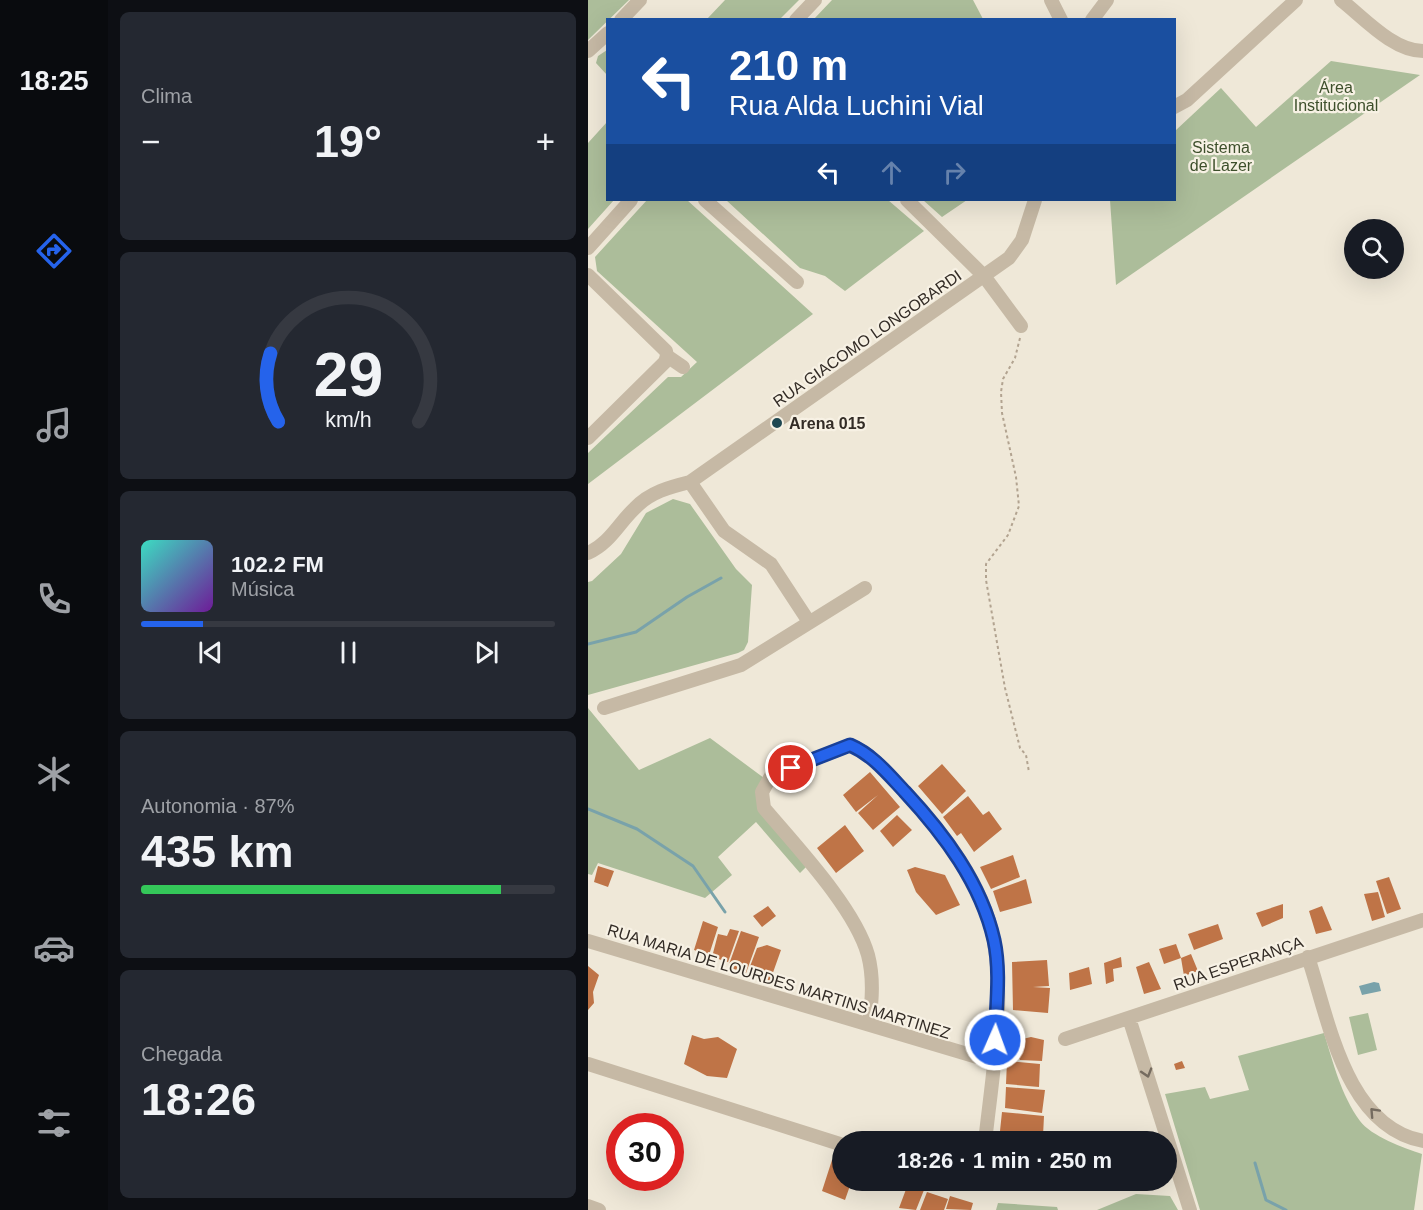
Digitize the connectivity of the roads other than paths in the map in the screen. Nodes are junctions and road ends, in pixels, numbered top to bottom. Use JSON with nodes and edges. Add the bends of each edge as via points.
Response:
{"nodes":[{"id":1,"x":640,"y":0,"type":"edge"},
{"id":2,"x":815,"y":0,"type":"edge"},
{"id":3,"x":1051,"y":0,"type":"edge"},
{"id":4,"x":1107,"y":0,"type":"edge"},
{"id":5,"x":1296,"y":0,"type":"edge"},
{"id":6,"x":1341,"y":0,"type":"edge"},
{"id":7,"x":623,"y":18,"type":"edge"},
{"id":8,"x":798,"y":18,"type":"edge"},
{"id":9,"x":1060,"y":18,"type":"edge"},
{"id":10,"x":1094,"y":18,"type":"edge"},
{"id":11,"x":606,"y":35,"type":"edge"},
{"id":12,"x":588,"y":51,"type":"edge"},
{"id":13,"x":1423,"y":51,"type":"edge"},
{"id":14,"x":1176,"y":106,"type":"edge"},
{"id":15,"x":630,"y":201,"type":"edge"},
{"id":16,"x":706,"y":201,"type":"edge"},
{"id":17,"x":908,"y":201,"type":"edge"},
{"id":18,"x":1035,"y":201,"type":"edge"},
{"id":19,"x":588,"y":248,"type":"edge"},
{"id":20,"x":588,"y":275,"type":"edge"},
{"id":21,"x":984,"y":276,"type":"junction"},
{"id":22,"x":797,"y":282,"type":"dead end"},
{"id":23,"x":1021,"y":326,"type":"road end"},
{"id":24,"x":667,"y":356,"type":"junction"},
{"id":25,"x":684,"y":367,"type":"dead end"},
{"id":26,"x":588,"y":438,"type":"edge"},
{"id":27,"x":690,"y":482,"type":"junction"},
{"id":28,"x":588,"y":553,"type":"edge"},
{"id":29,"x":865,"y":588,"type":"dead end"},
{"id":30,"x":809,"y":622,"type":"junction"},
{"id":31,"x":604,"y":708,"type":"dead end"},
{"id":32,"x":1423,"y":920,"type":"edge"},
{"id":33,"x":588,"y":941,"type":"edge"},
{"id":34,"x":1308,"y":957,"type":"junction"},
{"id":35,"x":1129,"y":1018,"type":"junction"},
{"id":36,"x":869,"y":1024,"type":"junction"},
{"id":37,"x":1065,"y":1038,"type":"dead end"},
{"id":38,"x":994,"y":1062,"type":"junction"},
{"id":39,"x":588,"y":1064,"type":"edge"},
{"id":40,"x":986,"y":1131,"type":"edge"},
{"id":41,"x":1423,"y":1140,"type":"edge"},
{"id":42,"x":832,"y":1142,"type":"edge"},
{"id":43,"x":588,"y":1207,"type":"edge"},
{"id":44,"x":599,"y":1210,"type":"edge"},
{"id":45,"x":1190,"y":1210,"type":"edge"}],
"edges":[{"from":1,"to":7,"type":"street"},
{"from":2,"to":8,"type":"street"},
{"from":3,"to":9,"type":"street"},
{"from":4,"to":10,"type":"street"},
{"from":5,"to":14,"type":"street"},
{"from":6,"to":13,"type":"street","via":[[1398,44],[1410,51]]},
{"from":11,"to":12,"type":"street"},
{"from":15,"to":19,"type":"street"},
{"from":16,"to":22,"type":"street"},
{"from":17,"to":21,"type":"street"},
{"from":18,"to":21,"type":"street","name":"RUA GIACOMO LONGOBARDI","via":[[1022,240],[1009,258]]},
{"from":20,"to":24,"type":"street"},
{"from":21,"to":23,"type":"street"},
{"from":21,"to":27,"type":"street","name":"RUA GIACOMO LONGOBARDI"},
{"from":24,"to":25,"type":"street"},
{"from":24,"to":26,"type":"street"},
{"from":27,"to":28,"type":"street","name":"RUA GIACOMO LONGOBARDI","via":[[647,497],[603,546]]},
{"from":27,"to":30,"type":"street","via":[[724,531],[771,564]]},
{"from":29,"to":30,"type":"street"},
{"from":30,"to":31,"type":"street","via":[[741,665]]},
{"from":32,"to":34,"type":"street","name":"RUA ESPERANÇA"},
{"from":33,"to":36,"type":"street","name":"RUA MARIA DE LOURDES MARTINS MARTINEZ"},
{"from":34,"to":35,"type":"street","name":"RUA ESPERANÇA"},
{"from":41,"to":34,"type":"street","one_way":true,"via":[[1389,1127],[1370,1110],[1351,1082]]},
{"from":35,"to":37,"type":"street","name":"RUA ESPERANÇA"},
{"from":35,"to":45,"type":"street","one_way":true},
{"from":36,"to":38,"type":"street","name":"RUA MARIA DE LOURDES MARTINS MARTINEZ"},
{"from":36,"to":38,"type":"street","via":[[873,991],[868,954],[848,914],[764,808],[762,792],[771,776],[850,745],[866,752],[931,820],[961,862],[982,904],[994,940],[998,976]]},
{"from":38,"to":40,"type":"street"},
{"from":39,"to":42,"type":"street"},
{"from":43,"to":44,"type":"street"}]}
